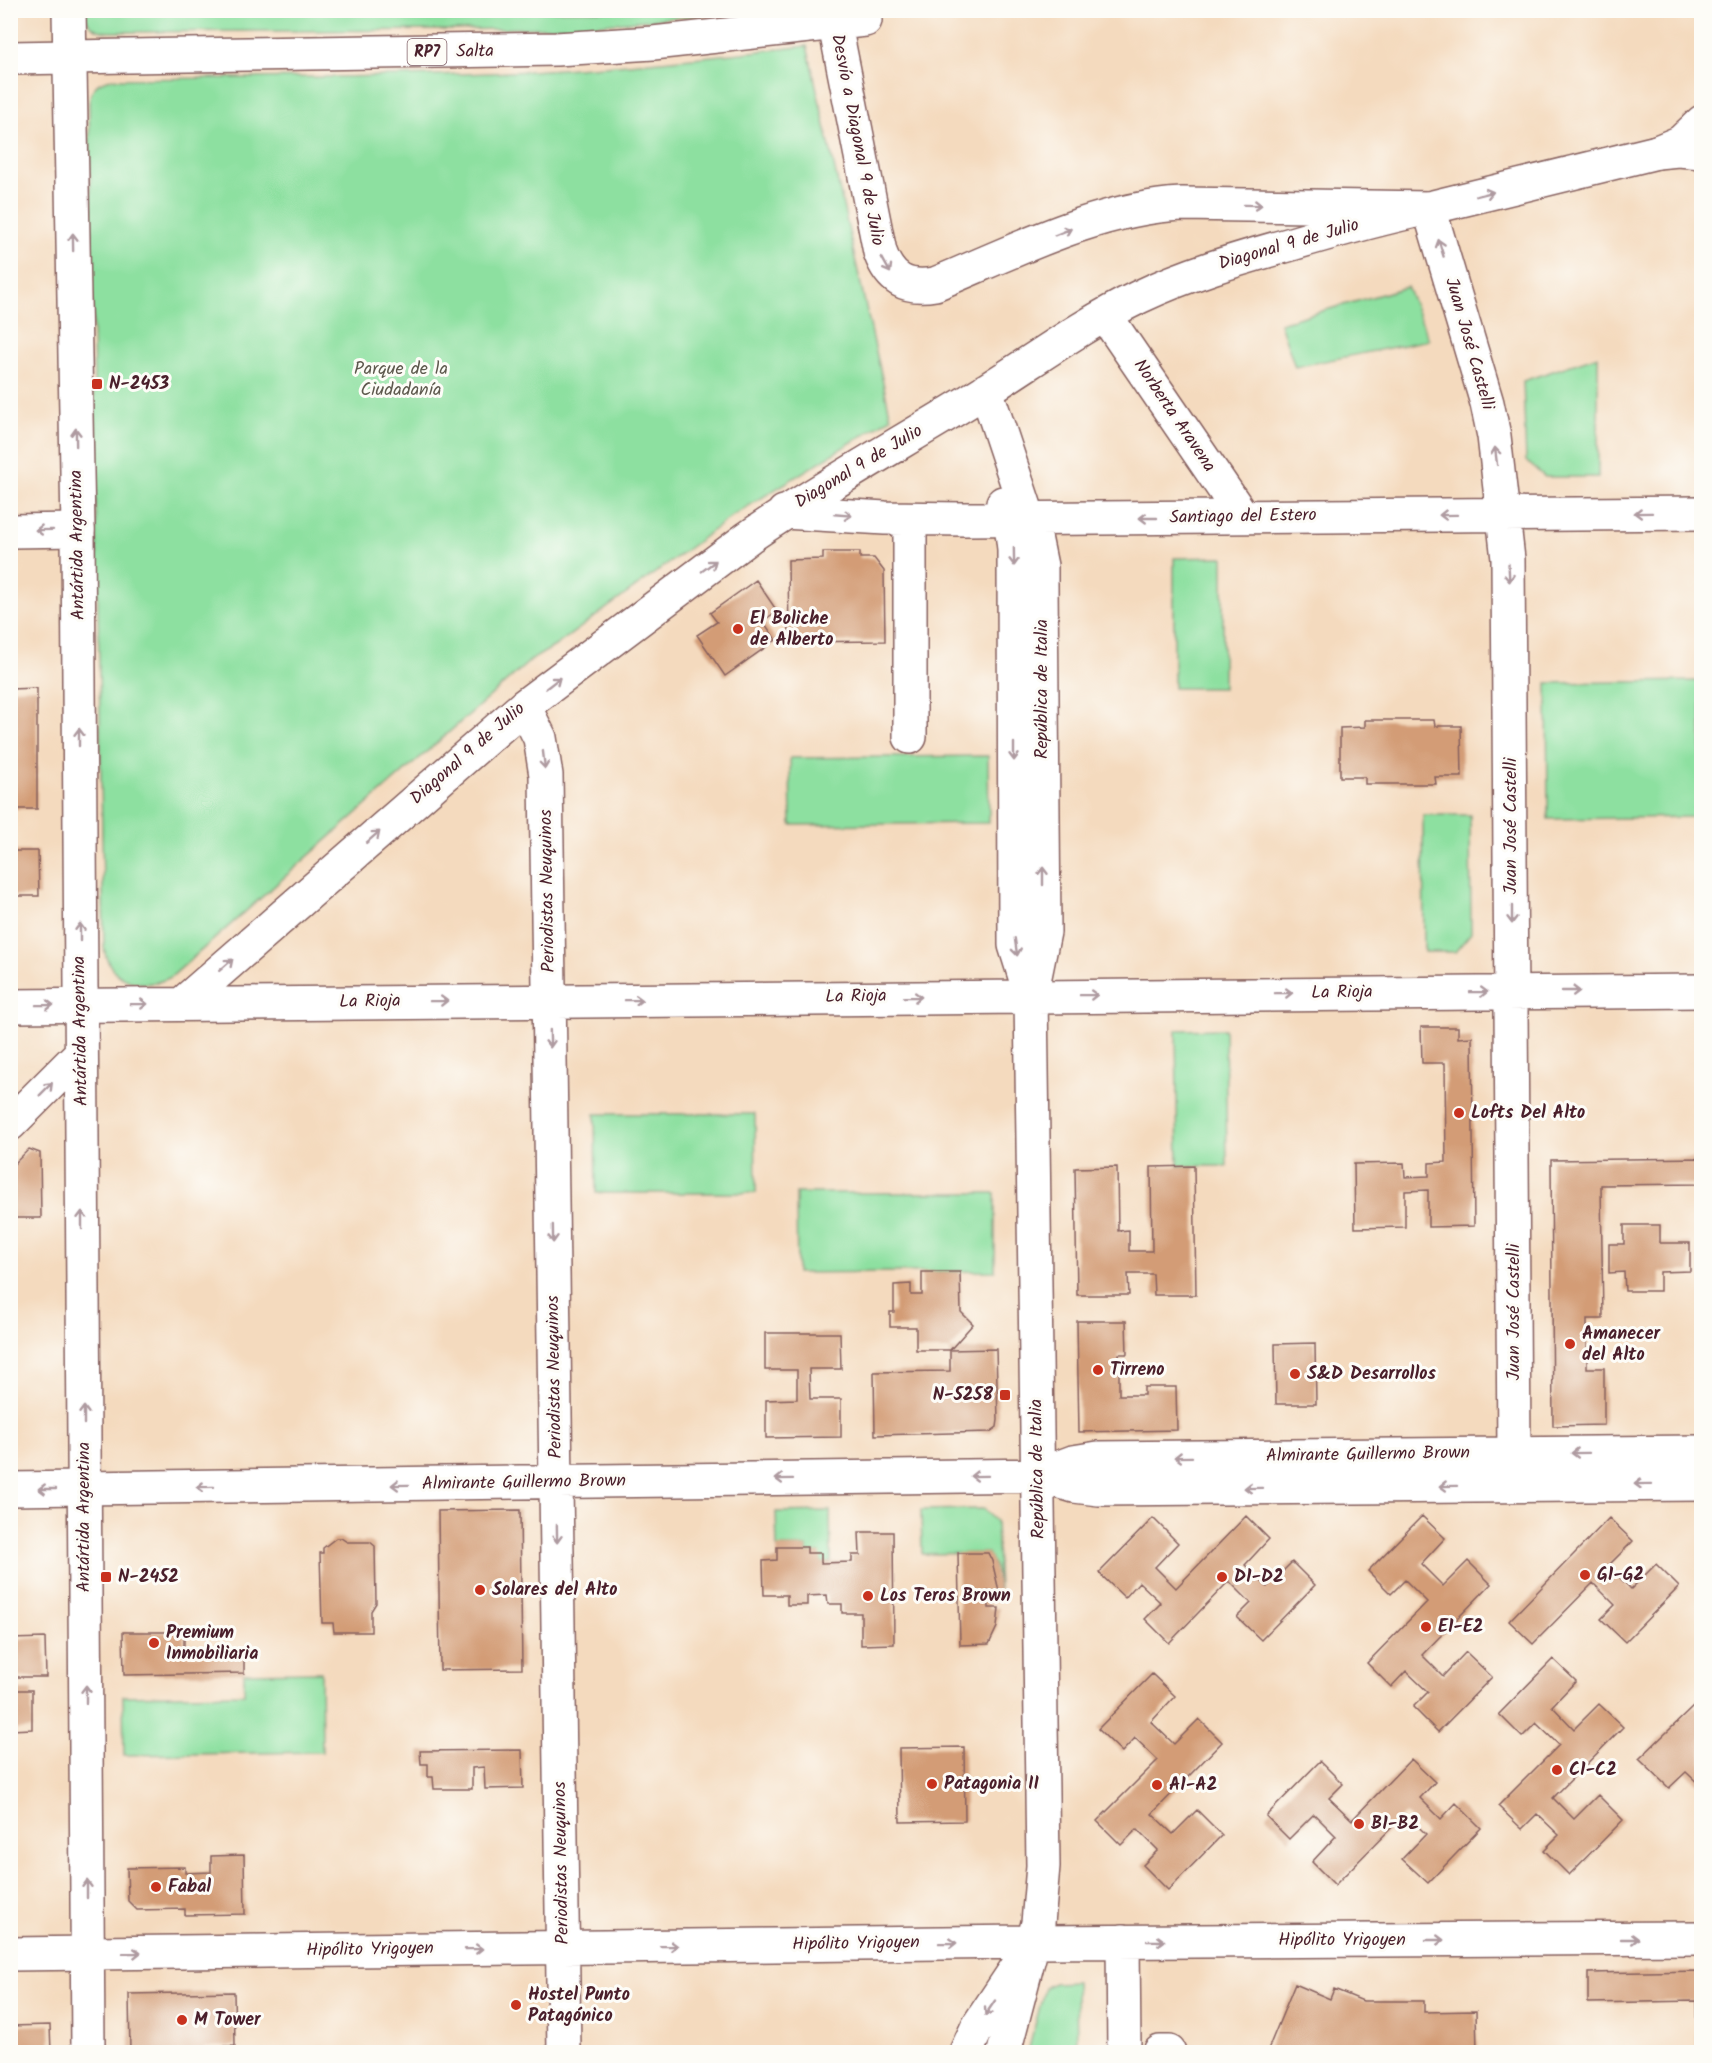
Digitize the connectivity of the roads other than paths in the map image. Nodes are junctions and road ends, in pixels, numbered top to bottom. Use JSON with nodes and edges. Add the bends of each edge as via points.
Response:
{"nodes":[{"id":1,"x":69,"y":10,"type":"edge"},
{"id":2,"x":849,"y":16,"type":"edge"},
{"id":3,"x":69,"y":57,"type":"junction"},
{"id":4,"x":10,"y":58,"type":"edge"},
{"id":5,"x":1701,"y":122,"type":"edge"},
{"id":6,"x":1657,"y":152,"type":"junction"},
{"id":7,"x":1701,"y":152,"type":"edge"},
{"id":8,"x":1429,"y":208,"type":"junction"},
{"id":9,"x":1105,"y":315,"type":"junction"},
{"id":10,"x":978,"y":395,"type":"junction"},
{"id":11,"x":784,"y":512,"type":"junction"},
{"id":12,"x":1701,"y":513,"type":"edge"},
{"id":13,"x":1503,"y":514,"type":"junction"},
{"id":14,"x":1243,"y":517,"type":"junction"},
{"id":15,"x":910,"y":519,"type":"junction"},
{"id":16,"x":1019,"y":519,"type":"junction"},
{"id":17,"x":78,"y":530,"type":"junction"},
{"id":18,"x":10,"y":531,"type":"edge"},
{"id":19,"x":524,"y":706,"type":"junction"},
{"id":20,"x":910,"y":737,"type":"dead end"},
{"id":21,"x":1512,"y":991,"type":"junction"},
{"id":22,"x":1701,"y":991,"type":"edge"},
{"id":23,"x":1031,"y":996,"type":"junction"},
{"id":24,"x":549,"y":1000,"type":"junction"},
{"id":25,"x":182,"y":1004,"type":"junction"},
{"id":26,"x":80,"y":1005,"type":"junction"},
{"id":27,"x":10,"y":1006,"type":"edge"},
{"id":28,"x":81,"y":1053,"type":"junction"},
{"id":29,"x":11,"y":1112,"type":"edge"},
{"id":30,"x":1701,"y":1452,"type":"edge"},
{"id":31,"x":1514,"y":1454,"type":"junction"},
{"id":32,"x":1038,"y":1475,"type":"junction"},
{"id":33,"x":556,"y":1483,"type":"junction"},
{"id":34,"x":1701,"y":1484,"type":"edge"},
{"id":35,"x":84,"y":1488,"type":"junction"},
{"id":36,"x":10,"y":1489,"type":"edge"},
{"id":37,"x":1701,"y":1938,"type":"edge"},
{"id":38,"x":1123,"y":1941,"type":"junction"},
{"id":39,"x":1034,"y":1942,"type":"junction"},
{"id":40,"x":563,"y":1948,"type":"junction"},
{"id":41,"x":88,"y":1953,"type":"junction"},
{"id":42,"x":10,"y":1954,"type":"edge"},
{"id":43,"x":88,"y":2052,"type":"edge"},
{"id":44,"x":564,"y":2052,"type":"edge"},
{"id":45,"x":966,"y":2052,"type":"edge"},
{"id":46,"x":1004,"y":2052,"type":"edge"},
{"id":47,"x":1124,"y":2052,"type":"edge"},
{"id":48,"x":1160,"y":2052,"type":"edge"},
{"id":49,"x":1168,"y":2052,"type":"edge"}],
"edges":[{"from":1,"to":3,"type":"street","name":"Antártida Argentina"},
{"from":2,"to":3,"type":"street","name":"Salta","number":"RP7","via":[[653,43],[556,49]]},
{"from":2,"to":8,"type":"street","name":"Desvío a Diagonal 9 de Julio","one_way":true,"via":[[880,252],[889,272],[911,284],[935,284],[1078,225],[1155,205]]},
{"from":3,"to":4,"type":"street","name":"Salta"},
{"from":17,"to":3,"type":"street","name":"Antártida Argentina","one_way":true},
{"from":5,"to":6,"type":"street","via":[[1681,142]]},
{"from":6,"to":7,"type":"street"},
{"from":8,"to":6,"type":"street","name":"Diagonal 9 de Julio","one_way":true},
{"from":8,"to":9,"type":"street","name":"Diagonal 9 de Julio","via":[[1238,259],[1169,284]]},
{"from":13,"to":8,"type":"street","name":"Juan José Castelli","one_way":true,"via":[[1487,403]]},
{"from":9,"to":10,"type":"street","name":"Diagonal 9 de Julio"},
{"from":9,"to":14,"type":"street","name":"Norberta Aravena"},
{"from":10,"to":11,"type":"street","name":"Diagonal 9 de Julio"},
{"from":10,"to":16,"type":"street","name":"República de Italia"},
{"from":11,"to":15,"type":"street","name":"Santiago del Estero","one_way":true},
{"from":19,"to":11,"type":"street","name":"Diagonal 9 de Julio","one_way":true},
{"from":12,"to":13,"type":"street","name":"Santiago del Estero","one_way":true},
{"from":13,"to":14,"type":"street","name":"Santiago del Estero","one_way":true},
{"from":13,"to":21,"type":"street","name":"Juan José Castelli","one_way":true,"via":[[1510,584]]},
{"from":14,"to":16,"type":"street","name":"Santiago del Estero","one_way":true},
{"from":15,"to":16,"type":"street","name":"Santiago del Estero"},
{"from":15,"to":20,"type":"street"},
{"from":16,"to":23,"type":"street","name":"República de Italia","via":[[1039,551],[1041,566],[1044,932]]},
{"from":17,"to":18,"type":"street","one_way":true},
{"from":26,"to":17,"type":"street","name":"Antártida Argentina","one_way":true},
{"from":19,"to":24,"type":"street","name":"Periodistas Neuquinos","one_way":true,"via":[[545,758]]},
{"from":25,"to":19,"type":"street","name":"Diagonal 9 de Julio","one_way":true},
{"from":21,"to":22,"type":"street","name":"La Rioja","one_way":true},
{"from":23,"to":21,"type":"street","name":"La Rioja","one_way":true},
{"from":21,"to":31,"type":"street","name":"Juan José Castelli"},
{"from":24,"to":23,"type":"street","name":"La Rioja","one_way":true},
{"from":23,"to":32,"type":"street","name":"República de Italia"},
{"from":25,"to":24,"type":"street","name":"La Rioja","one_way":true},
{"from":24,"to":33,"type":"street","name":"Periodistas Neuquinos","one_way":true},
{"from":26,"to":25,"type":"street","name":"La Rioja","one_way":true},
{"from":27,"to":26,"type":"street","name":"La Rioja","one_way":true},
{"from":26,"to":28,"type":"street","name":"Antártida Argentina"},
{"from":29,"to":28,"type":"street","one_way":true},
{"from":35,"to":28,"type":"street","name":"Antártida Argentina","one_way":true},
{"from":30,"to":31,"type":"street","name":"Almirante Guillermo Brown","one_way":true},
{"from":31,"to":32,"type":"street","name":"Almirante Guillermo Brown","one_way":true,"via":[[1098,1458]]},
{"from":32,"to":33,"type":"street","name":"Almirante Guillermo Brown","one_way":true},
{"from":34,"to":32,"type":"street","name":"Almirante Guillermo Brown","one_way":true,"via":[[1100,1489]]},
{"from":32,"to":39,"type":"street","name":"República de Italia","via":[[1043,1866]]},
{"from":33,"to":35,"type":"street","name":"Almirante Guillermo Brown","one_way":true},
{"from":33,"to":40,"type":"street","name":"Periodistas Neuquinos","one_way":true},
{"from":35,"to":36,"type":"street","name":"Almirante Guillermo Brown","one_way":true},
{"from":41,"to":35,"type":"street","name":"Antártida Argentina","one_way":true},
{"from":38,"to":37,"type":"street","name":"Hipólito Yrigoyen","one_way":true},
{"from":38,"to":39,"type":"street","name":"Hipólito Yrigoyen"},
{"from":38,"to":47,"type":"street"},
{"from":40,"to":39,"type":"street","name":"Hipólito Yrigoyen","one_way":true},
{"from":39,"to":45,"type":"street","name":"República de Italia","one_way":true,"via":[[978,2026]]},
{"from":39,"to":46,"type":"street","name":"República de Italia"},
{"from":41,"to":40,"type":"street","name":"Hipólito Yrigoyen","one_way":true},
{"from":40,"to":44,"type":"street","name":"Periodistas Neuquinos"},
{"from":41,"to":42,"type":"street","name":"Hipólito Yrigoyen"},
{"from":41,"to":43,"type":"street","name":"Antártida Argentina"},
{"from":48,"to":49,"type":"street"}]}
